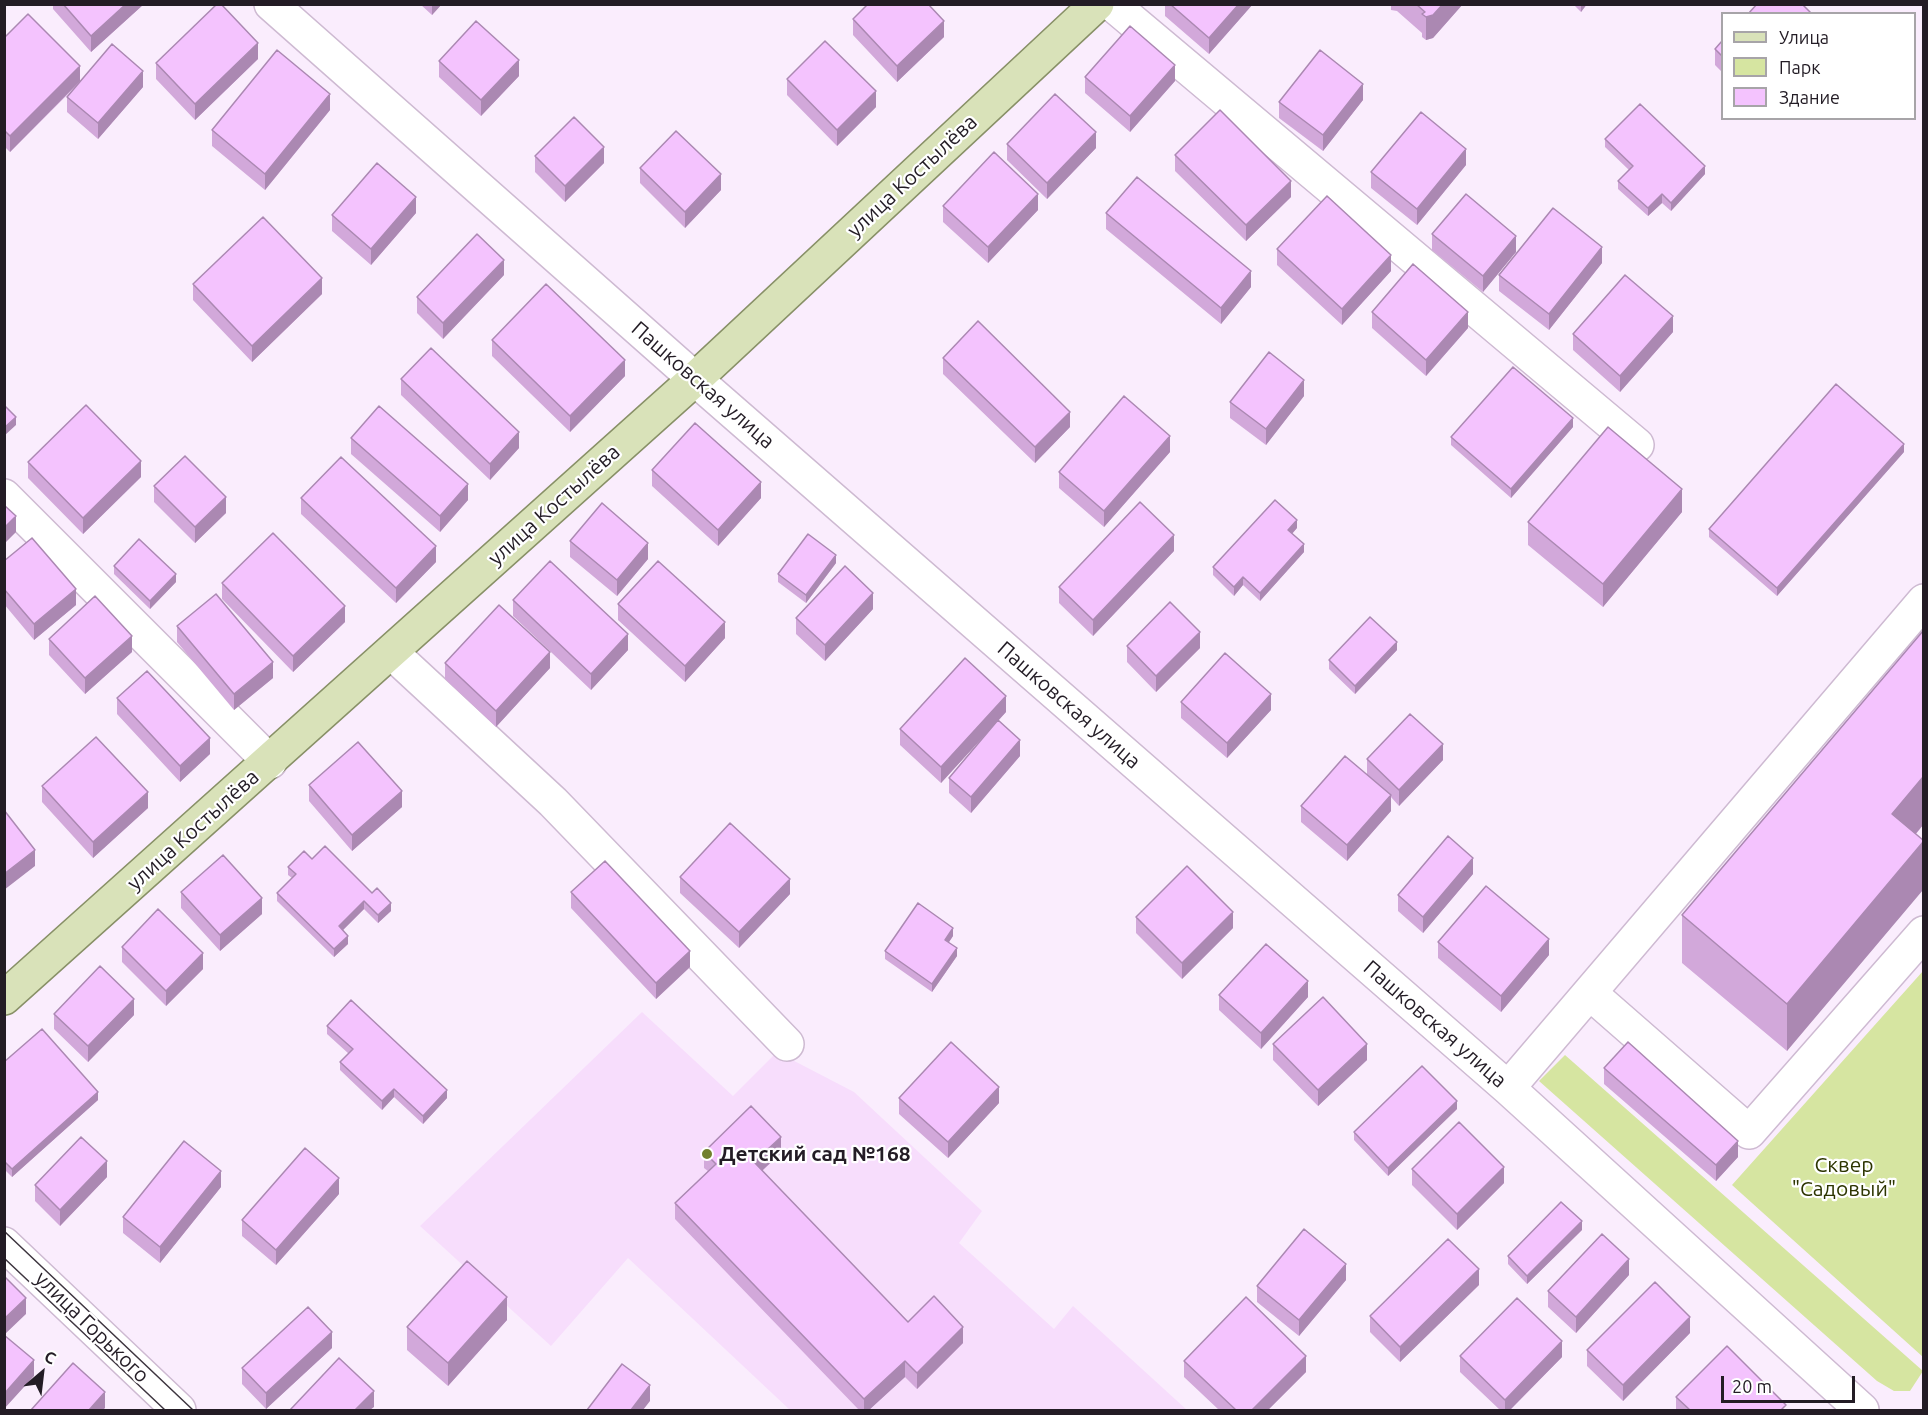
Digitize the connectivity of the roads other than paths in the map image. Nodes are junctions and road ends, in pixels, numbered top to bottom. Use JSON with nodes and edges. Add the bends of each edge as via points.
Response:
{"nodes":[{"id":1,"x":272,"y":4,"type":"edge"},
{"id":2,"x":1097,"y":4,"type":"edge"},
{"id":3,"x":1112,"y":4,"type":"edge"},
{"id":4,"x":694,"y":379,"type":"junction"},
{"id":5,"x":1637,"y":446,"type":"dead end"},
{"id":6,"x":4,"y":496,"type":"edge"},
{"id":7,"x":1923,"y":601,"type":"edge"},
{"id":8,"x":391,"y":652,"type":"junction"},
{"id":9,"x":270,"y":762,"type":"junction"},
{"id":10,"x":1923,"y":933,"type":"edge"},
{"id":11,"x":1591,"y":994,"type":"junction"},
{"id":12,"x":4,"y":998,"type":"edge"},
{"id":13,"x":787,"y":1044,"type":"dead end"},
{"id":14,"x":1508,"y":1088,"type":"junction"},
{"id":15,"x":4,"y":1244,"type":"edge"},
{"id":16,"x":179,"y":1410,"type":"edge"},
{"id":17,"x":1862,"y":1410,"type":"edge"}],
"edges":[{"from":1,"to":4,"type":"street","name":"Пашковская улица"},
{"from":2,"to":4,"type":"main road","name":"улица Костылёва"},
{"from":3,"to":5,"type":"street"},
{"from":4,"to":8,"type":"main road","name":"улица Костылёва"},
{"from":4,"to":14,"type":"street","name":"Пашковская улица"},
{"from":6,"to":9,"type":"street"},
{"from":7,"to":11,"type":"street"},
{"from":8,"to":9,"type":"main road","name":"улица Костылёва"},
{"from":8,"to":13,"type":"street","via":[[553,802]]},
{"from":9,"to":12,"type":"main road","name":"улица Костылёва"},
{"from":10,"to":11,"type":"street","via":[[1749,1131]]},
{"from":11,"to":14,"type":"street"},
{"from":14,"to":17,"type":"street","name":"Пашковская улица"},
{"from":15,"to":16,"type":"street","name":"улица Горького"}]}
